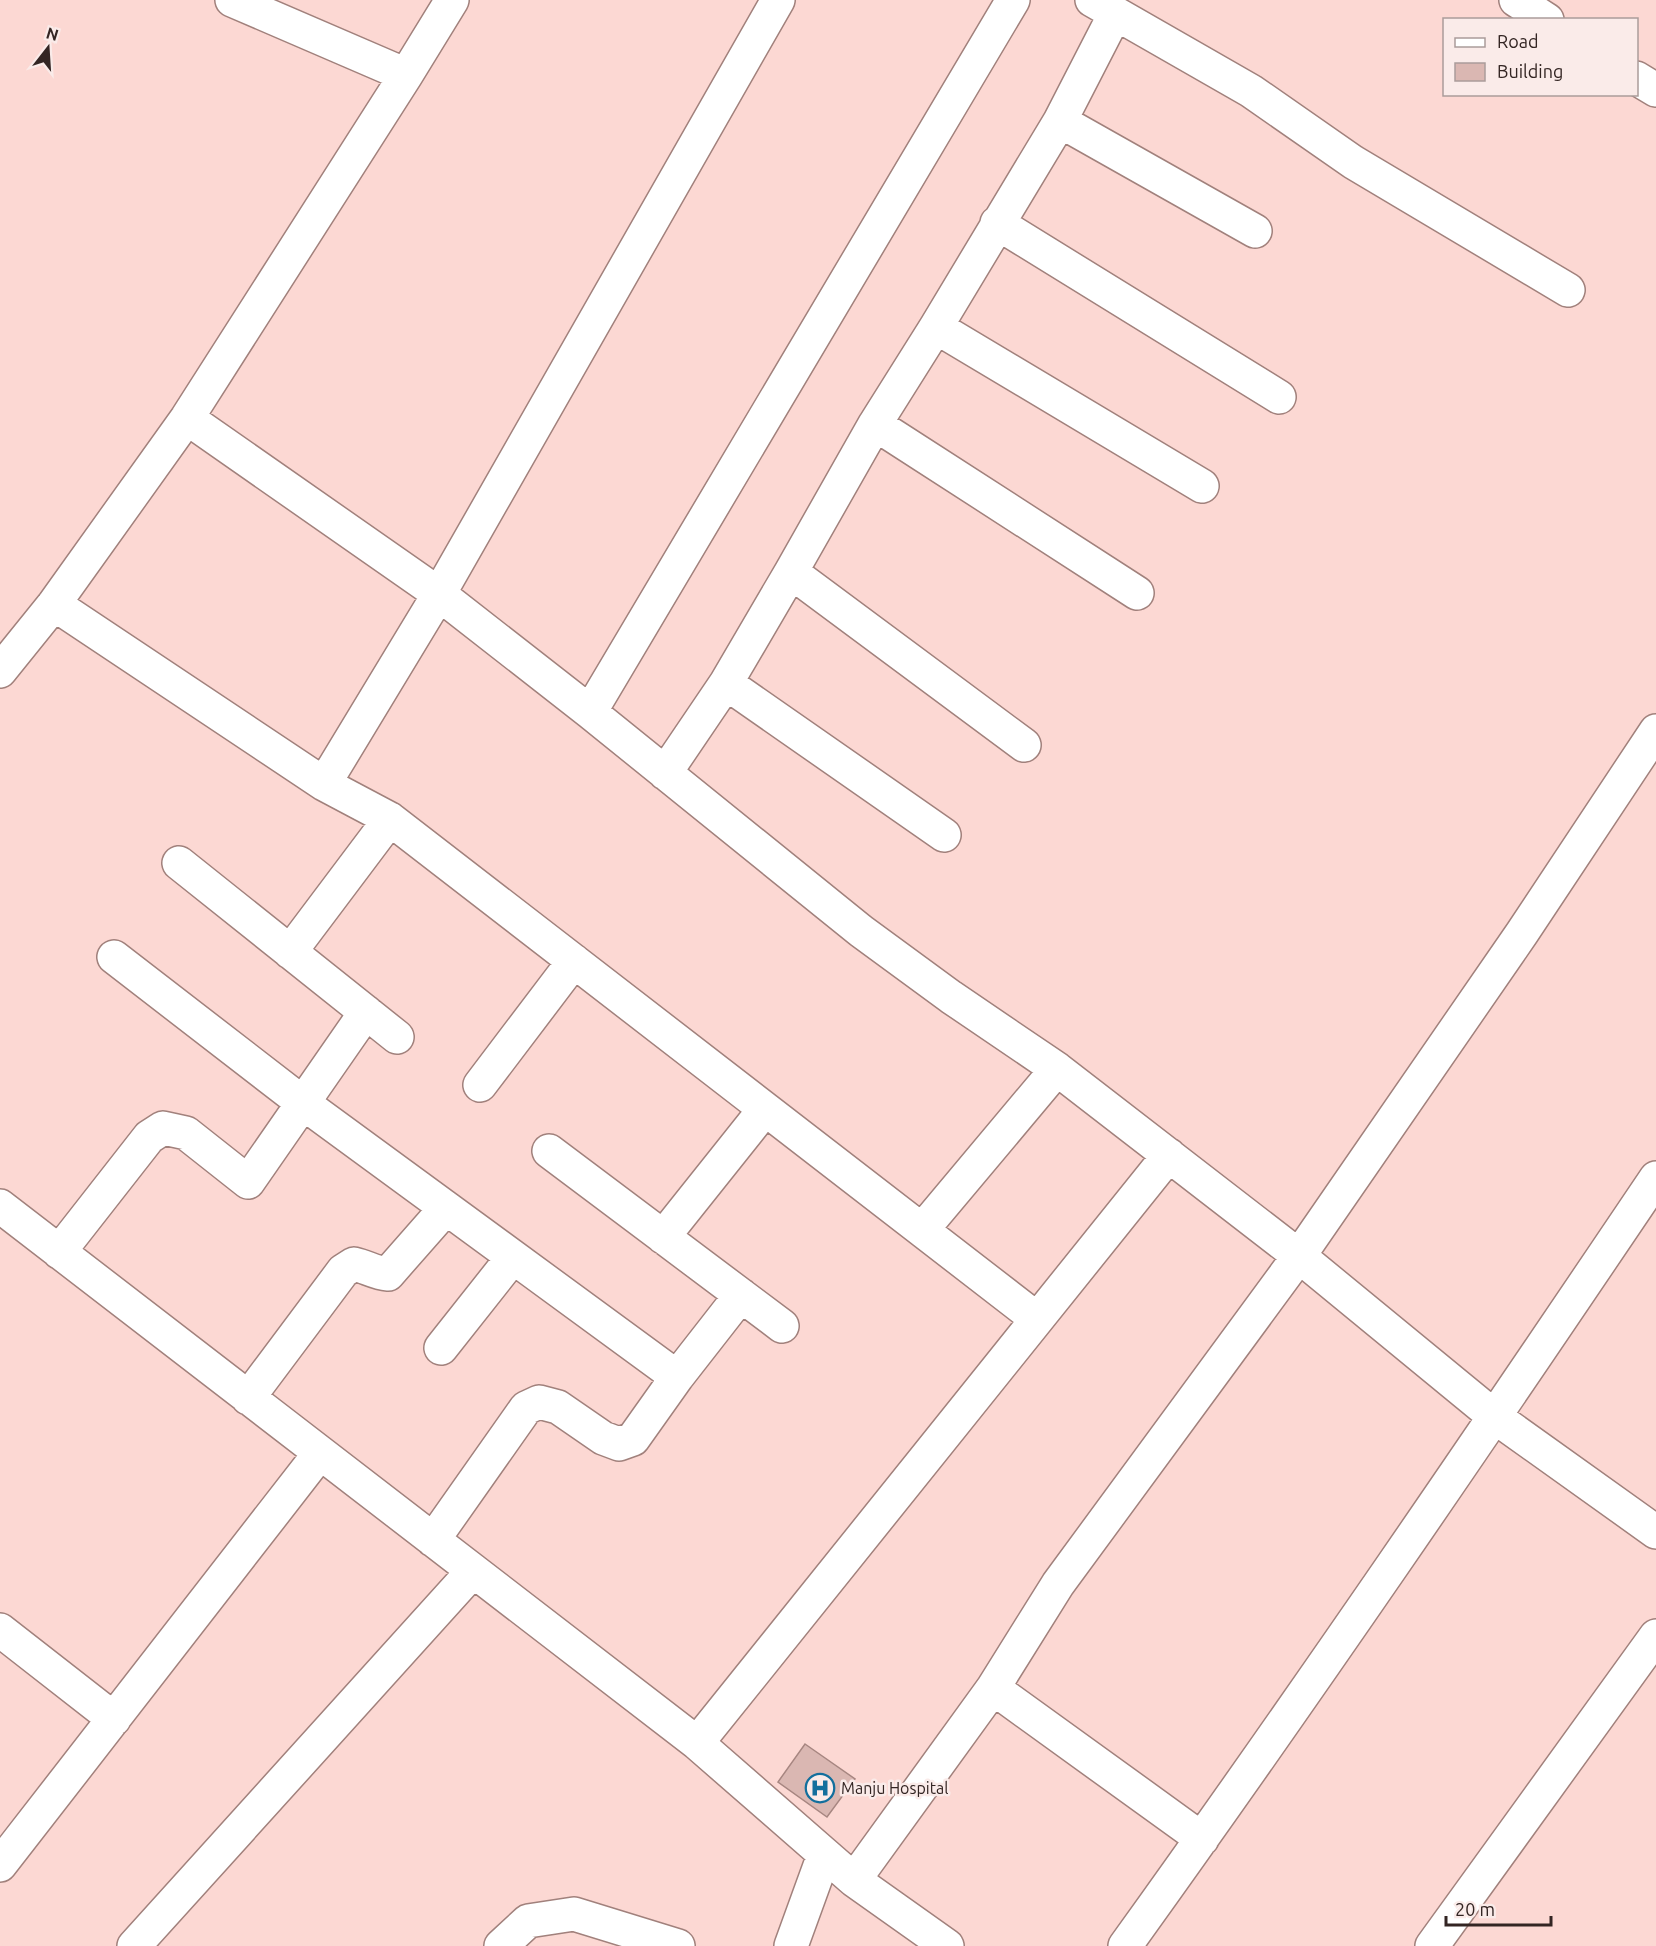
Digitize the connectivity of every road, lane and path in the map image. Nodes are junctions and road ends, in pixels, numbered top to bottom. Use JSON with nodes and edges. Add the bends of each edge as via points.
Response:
{"nodes":[{"id":1,"x":232,"y":0,"type":"edge"},
{"id":2,"x":452,"y":0,"type":"edge"},
{"id":3,"x":778,"y":0,"type":"edge"},
{"id":4,"x":1013,"y":0,"type":"edge"},
{"id":5,"x":1516,"y":0,"type":"edge"},
{"id":6,"x":1104,"y":7,"type":"edge"},
{"id":7,"x":1544,"y":18,"type":"edge"},
{"id":8,"x":406,"y":75,"type":"junction"},
{"id":9,"x":1638,"y":79,"type":"edge"},
{"id":10,"x":1656,"y":90,"type":"edge"},
{"id":11,"x":1060,"y":121,"type":"junction"},
{"id":12,"x":997,"y":223,"type":"junction"},
{"id":13,"x":1255,"y":231,"type":"dead end"},
{"id":14,"x":1568,"y":290,"type":"dead end"},
{"id":15,"x":936,"y":327,"type":"junction"},
{"id":16,"x":1279,"y":397,"type":"dead end"},
{"id":17,"x":187,"y":418,"type":"junction"},
{"id":18,"x":875,"y":424,"type":"junction"},
{"id":19,"x":1202,"y":486,"type":"dead end"},
{"id":20,"x":791,"y":572,"type":"junction"},
{"id":21,"x":1137,"y":593,"type":"dead end"},
{"id":22,"x":439,"y":594,"type":"junction"},
{"id":23,"x":54,"y":604,"type":"junction"},
{"id":24,"x":0,"y":671,"type":"edge"},
{"id":25,"x":726,"y":683,"type":"junction"},
{"id":26,"x":590,"y":712,"type":"junction"},
{"id":27,"x":1656,"y":731,"type":"edge"},
{"id":28,"x":1024,"y":745,"type":"dead end"},
{"id":29,"x":665,"y":773,"type":"junction"},
{"id":30,"x":324,"y":784,"type":"junction"},
{"id":31,"x":390,"y":819,"type":"junction"},
{"id":32,"x":944,"y":835,"type":"dead end"},
{"id":33,"x":179,"y":863,"type":"dead end"},
{"id":34,"x":290,"y":952,"type":"junction"},
{"id":35,"x":114,"y":957,"type":"dead end"},
{"id":36,"x":574,"y":961,"type":"junction"},
{"id":37,"x":366,"y":1012,"type":"junction"},
{"id":38,"x":398,"y":1037,"type":"dead end"},
{"id":39,"x":1057,"y":1069,"type":"junction"},
{"id":40,"x":480,"y":1085,"type":"dead end"},
{"id":41,"x":303,"y":1103,"type":"junction"},
{"id":42,"x":765,"y":1109,"type":"junction"},
{"id":43,"x":549,"y":1151,"type":"dead end"},
{"id":44,"x":1169,"y":1155,"type":"junction"},
{"id":45,"x":1656,"y":1178,"type":"edge"},
{"id":46,"x":0,"y":1206,"type":"edge"},
{"id":47,"x":446,"y":1208,"type":"junction"},
{"id":48,"x":922,"y":1230,"type":"junction"},
{"id":49,"x":663,"y":1237,"type":"junction"},
{"id":50,"x":59,"y":1252,"type":"junction"},
{"id":51,"x":1299,"y":1256,"type":"junction"},
{"id":52,"x":513,"y":1257,"type":"junction"},
{"id":53,"x":741,"y":1295,"type":"junction"},
{"id":54,"x":1037,"y":1319,"type":"junction"},
{"id":55,"x":782,"y":1326,"type":"dead end"},
{"id":56,"x":441,"y":1348,"type":"dead end"},
{"id":57,"x":677,"y":1377,"type":"junction"},
{"id":58,"x":248,"y":1398,"type":"junction"},
{"id":59,"x":1495,"y":1417,"type":"junction"},
{"id":60,"x":320,"y":1453,"type":"junction"},
{"id":61,"x":1656,"y":1532,"type":"edge"},
{"id":62,"x":433,"y":1540,"type":"junction"},
{"id":63,"x":473,"y":1570,"type":"junction"},
{"id":64,"x":0,"y":1630,"type":"edge"},
{"id":65,"x":1656,"y":1636,"type":"edge"},
{"id":66,"x":993,"y":1688,"type":"junction"},
{"id":67,"x":114,"y":1719,"type":"junction"},
{"id":68,"x":697,"y":1743,"type":"junction"},
{"id":69,"x":1202,"y":1839,"type":"junction"},
{"id":70,"x":824,"y":1854,"type":"junction"},
{"id":71,"x":0,"y":1865,"type":"edge"},
{"id":72,"x":854,"y":1880,"type":"junction"},
{"id":73,"x":134,"y":1946,"type":"edge"},
{"id":74,"x":501,"y":1946,"type":"edge"},
{"id":75,"x":678,"y":1946,"type":"edge"},
{"id":76,"x":791,"y":1946,"type":"edge"},
{"id":77,"x":947,"y":1946,"type":"edge"},
{"id":78,"x":1125,"y":1946,"type":"edge"},
{"id":79,"x":1432,"y":1946,"type":"edge"}],
"edges":[{"from":1,"to":8,"type":"street"},
{"from":2,"to":8,"type":"street"},
{"from":3,"to":22,"type":"street"},
{"from":4,"to":26,"type":"street"},
{"from":5,"to":7,"type":"street"},
{"from":6,"to":11,"type":"street"},
{"from":6,"to":14,"type":"street","via":[[1251,91],[1353,162]]},
{"from":8,"to":17,"type":"street"},
{"from":9,"to":10,"type":"street"},
{"from":11,"to":12,"type":"street"},
{"from":11,"to":13,"type":"street"},
{"from":12,"to":15,"type":"street"},
{"from":12,"to":16,"type":"street"},
{"from":15,"to":18,"type":"street"},
{"from":15,"to":19,"type":"street"},
{"from":17,"to":22,"type":"street"},
{"from":17,"to":23,"type":"street"},
{"from":18,"to":20,"type":"street"},
{"from":18,"to":21,"type":"street"},
{"from":20,"to":25,"type":"street"},
{"from":20,"to":28,"type":"street"},
{"from":22,"to":26,"type":"street"},
{"from":22,"to":30,"type":"street"},
{"from":23,"to":24,"type":"street"},
{"from":23,"to":30,"type":"street"},
{"from":25,"to":29,"type":"street"},
{"from":25,"to":32,"type":"street"},
{"from":26,"to":29,"type":"street"},
{"from":27,"to":51,"type":"street"},
{"from":29,"to":39,"type":"street","via":[[861,931]]},
{"from":30,"to":31,"type":"street"},
{"from":31,"to":34,"type":"street"},
{"from":31,"to":36,"type":"street"},
{"from":33,"to":34,"type":"street"},
{"from":34,"to":37,"type":"street"},
{"from":35,"to":41,"type":"street"},
{"from":36,"to":40,"type":"street"},
{"from":36,"to":42,"type":"street"},
{"from":37,"to":38,"type":"street"},
{"from":37,"to":41,"type":"street"},
{"from":39,"to":44,"type":"street"},
{"from":39,"to":48,"type":"street"},
{"from":41,"to":47,"type":"street"},
{"from":41,"to":50,"type":"street","via":[[248,1182],[186,1133],[163,1128],[149,1137]]},
{"from":42,"to":48,"type":"street"},
{"from":42,"to":49,"type":"street"},
{"from":43,"to":49,"type":"street"},
{"from":44,"to":51,"type":"street"},
{"from":44,"to":54,"type":"street"},
{"from":45,"to":59,"type":"street"},
{"from":46,"to":50,"type":"street"},
{"from":47,"to":52,"type":"street"},
{"from":47,"to":58,"type":"street","via":[[388,1274],[354,1264],[343,1271]]},
{"from":48,"to":54,"type":"street"},
{"from":49,"to":53,"type":"street"},
{"from":50,"to":58,"type":"street"},
{"from":51,"to":59,"type":"street"},
{"from":51,"to":66,"type":"street","via":[[1058,1584]]},
{"from":52,"to":56,"type":"street"},
{"from":52,"to":57,"type":"street"},
{"from":53,"to":55,"type":"street"},
{"from":53,"to":57,"type":"street"},
{"from":54,"to":68,"type":"street"},
{"from":57,"to":62,"type":"street","via":[[633,1439],[619,1444],[603,1438],[558,1407],[539,1402],[526,1408]]},
{"from":58,"to":60,"type":"street"},
{"from":59,"to":61,"type":"street"},
{"from":59,"to":69,"type":"street"},
{"from":60,"to":62,"type":"street"},
{"from":60,"to":67,"type":"street"},
{"from":62,"to":63,"type":"street"},
{"from":63,"to":68,"type":"street"},
{"from":63,"to":73,"type":"street"},
{"from":64,"to":67,"type":"street"},
{"from":65,"to":79,"type":"street"},
{"from":66,"to":69,"type":"street"},
{"from":66,"to":72,"type":"street"},
{"from":67,"to":71,"type":"street"},
{"from":68,"to":70,"type":"street"},
{"from":69,"to":78,"type":"street"},
{"from":70,"to":72,"type":"street"},
{"from":70,"to":76,"type":"street"},
{"from":72,"to":77,"type":"street"},
{"from":74,"to":75,"type":"street","via":[[528,1921],[574,1914]]}]}
